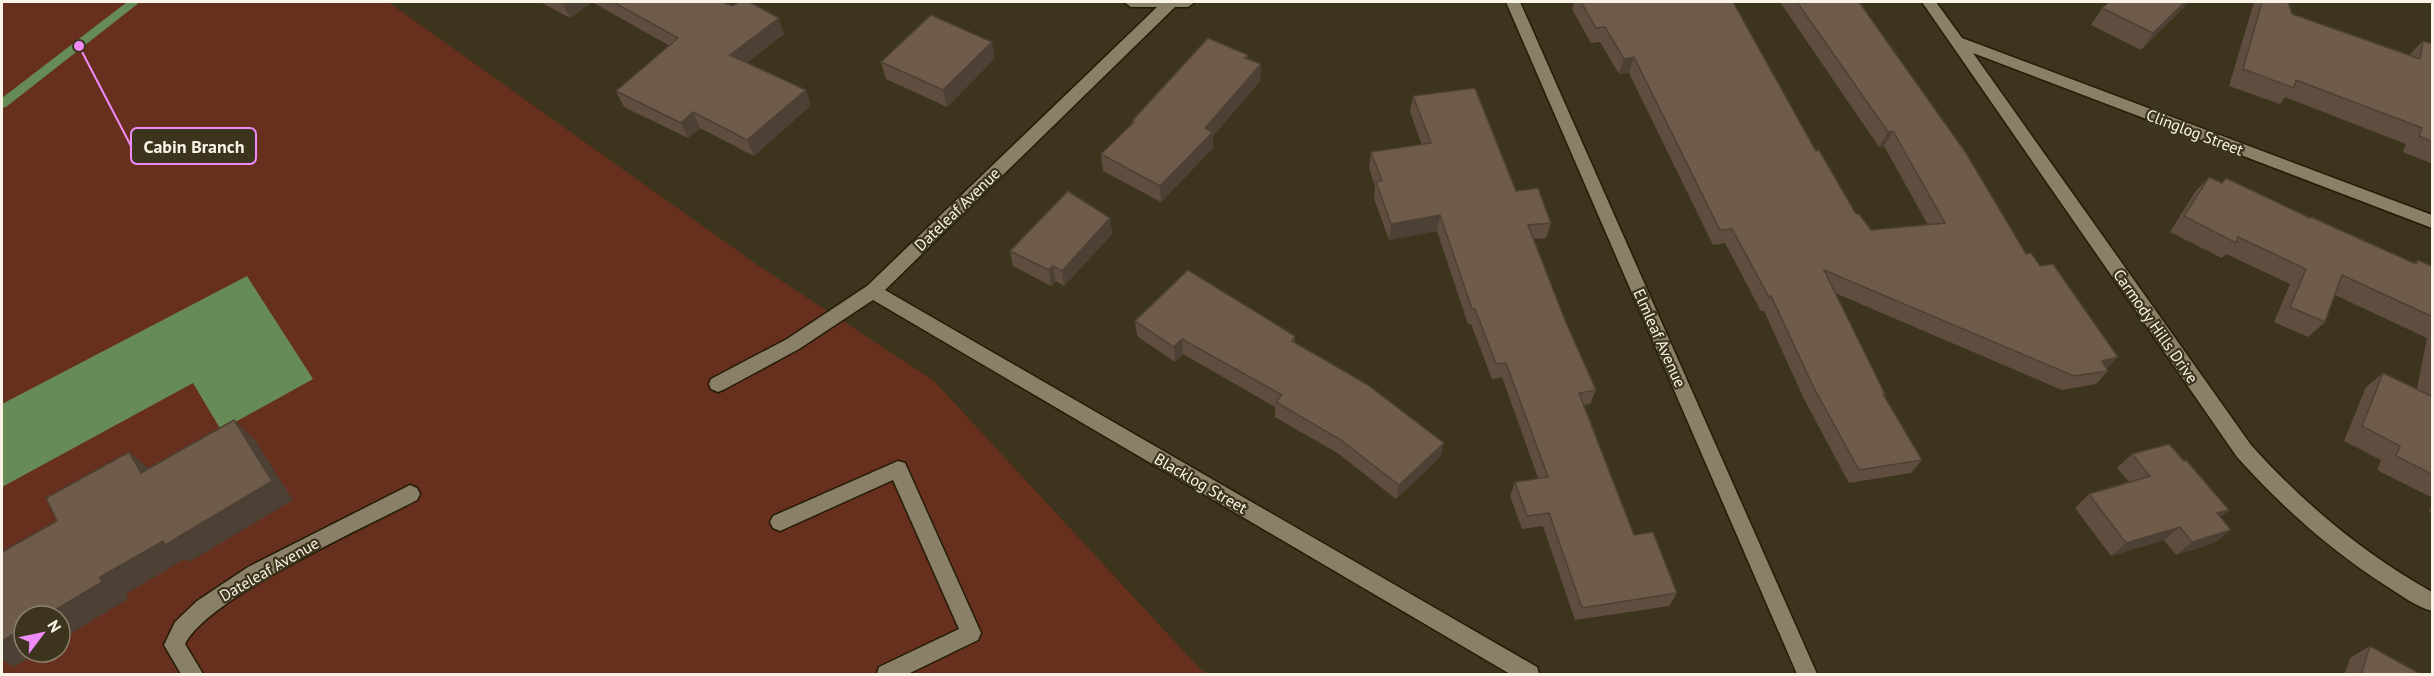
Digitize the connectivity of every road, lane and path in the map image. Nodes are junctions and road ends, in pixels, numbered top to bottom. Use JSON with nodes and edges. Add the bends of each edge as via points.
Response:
{"nodes":[{"id":1,"x":1131,"y":2,"type":"edge"},
{"id":2,"x":1170,"y":2,"type":"edge"},
{"id":3,"x":1188,"y":2,"type":"edge"},
{"id":4,"x":1513,"y":2,"type":"edge"},
{"id":5,"x":1929,"y":2,"type":"edge"},
{"id":6,"x":1958,"y":42,"type":"junction"},
{"id":7,"x":2433,"y":222,"type":"edge"},
{"id":8,"x":873,"y":291,"type":"junction"},
{"id":9,"x":718,"y":384,"type":"dead end"},
{"id":10,"x":410,"y":494,"type":"dead end"},
{"id":11,"x":780,"y":522,"type":"dead end"},
{"id":12,"x":2433,"y":602,"type":"edge"},
{"id":13,"x":193,"y":675,"type":"edge"},
{"id":14,"x":887,"y":675,"type":"edge"},
{"id":15,"x":1529,"y":675,"type":"edge"},
{"id":16,"x":1807,"y":675,"type":"edge"}],
"edges":[{"from":1,"to":2,"type":"street"},
{"from":2,"to":3,"type":"street"},
{"from":2,"to":8,"type":"street","name":"Dateleaf Avenue"},
{"from":4,"to":16,"type":"street","name":"Elmleaf Avenue"},
{"from":5,"to":6,"type":"street","name":"Carmody Hills Drive"},
{"from":6,"to":7,"type":"street","name":"Clinglog Street"},
{"from":6,"to":12,"type":"street","name":"Carmody Hills Drive","via":[[2244,451],[2301,512],[2350,551]]},
{"from":8,"to":9,"type":"street","name":"Dateleaf Avenue","via":[[785,349]]},
{"from":8,"to":15,"type":"street","name":"Blacklog Street"},
{"from":10,"to":13,"type":"street","name":"Dateleaf Avenue","via":[[255,574],[204,608],[182,629],[174,645]]},
{"from":11,"to":14,"type":"street","via":[[898,470],[971,633]]}]}
